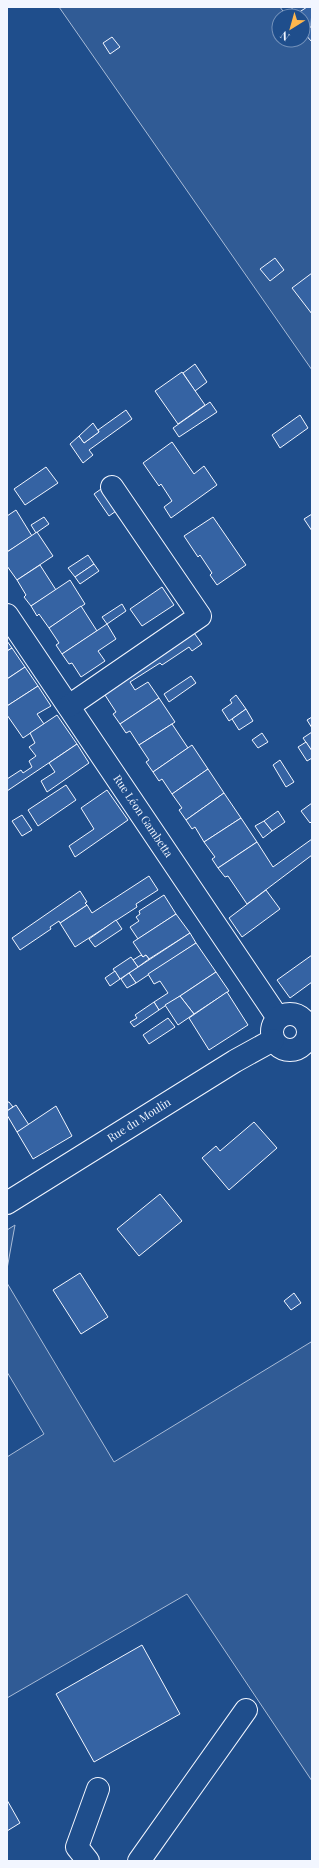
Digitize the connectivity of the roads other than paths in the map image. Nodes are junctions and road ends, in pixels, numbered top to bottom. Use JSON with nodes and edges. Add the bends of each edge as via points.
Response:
{"nodes":[{"id":1,"x":112,"y":487,"type":"dead end"},
{"id":2,"x":7,"y":615,"type":"edge"},
{"id":3,"x":69,"y":706,"type":"junction"},
{"id":4,"x":307,"y":1015,"type":"edge"},
{"id":5,"x":278,"y":1018,"type":"junction"},
{"id":6,"x":272,"y":1040,"type":"junction"},
{"id":7,"x":307,"y":1054,"type":"edge"},
{"id":8,"x":7,"y":1203,"type":"edge"},
{"id":9,"x":246,"y":1710,"type":"dead end"},
{"id":10,"x":98,"y":1789,"type":"dead end"},
{"id":11,"x":88,"y":1861,"type":"edge"},
{"id":12,"x":139,"y":1861,"type":"edge"}],
"edges":[{"from":1,"to":3,"type":"street","via":[[200,616]]},
{"from":2,"to":3,"type":"street","name":"Rue Léon Gambetta"},
{"from":3,"to":5,"type":"street","name":"Rue Léon Gambetta"},
{"from":4,"to":5,"type":"street","via":[[286,1014]]},
{"from":4,"to":7,"type":"street"},
{"from":5,"to":6,"type":"street","via":[[273,1024]]},
{"from":6,"to":7,"type":"street","via":[[277,1047]]},
{"from":6,"to":8,"type":"street","name":"Rue du Moulin"},
{"from":9,"to":12,"type":"street"},
{"from":10,"to":11,"type":"street","via":[[77,1847]]}]}
